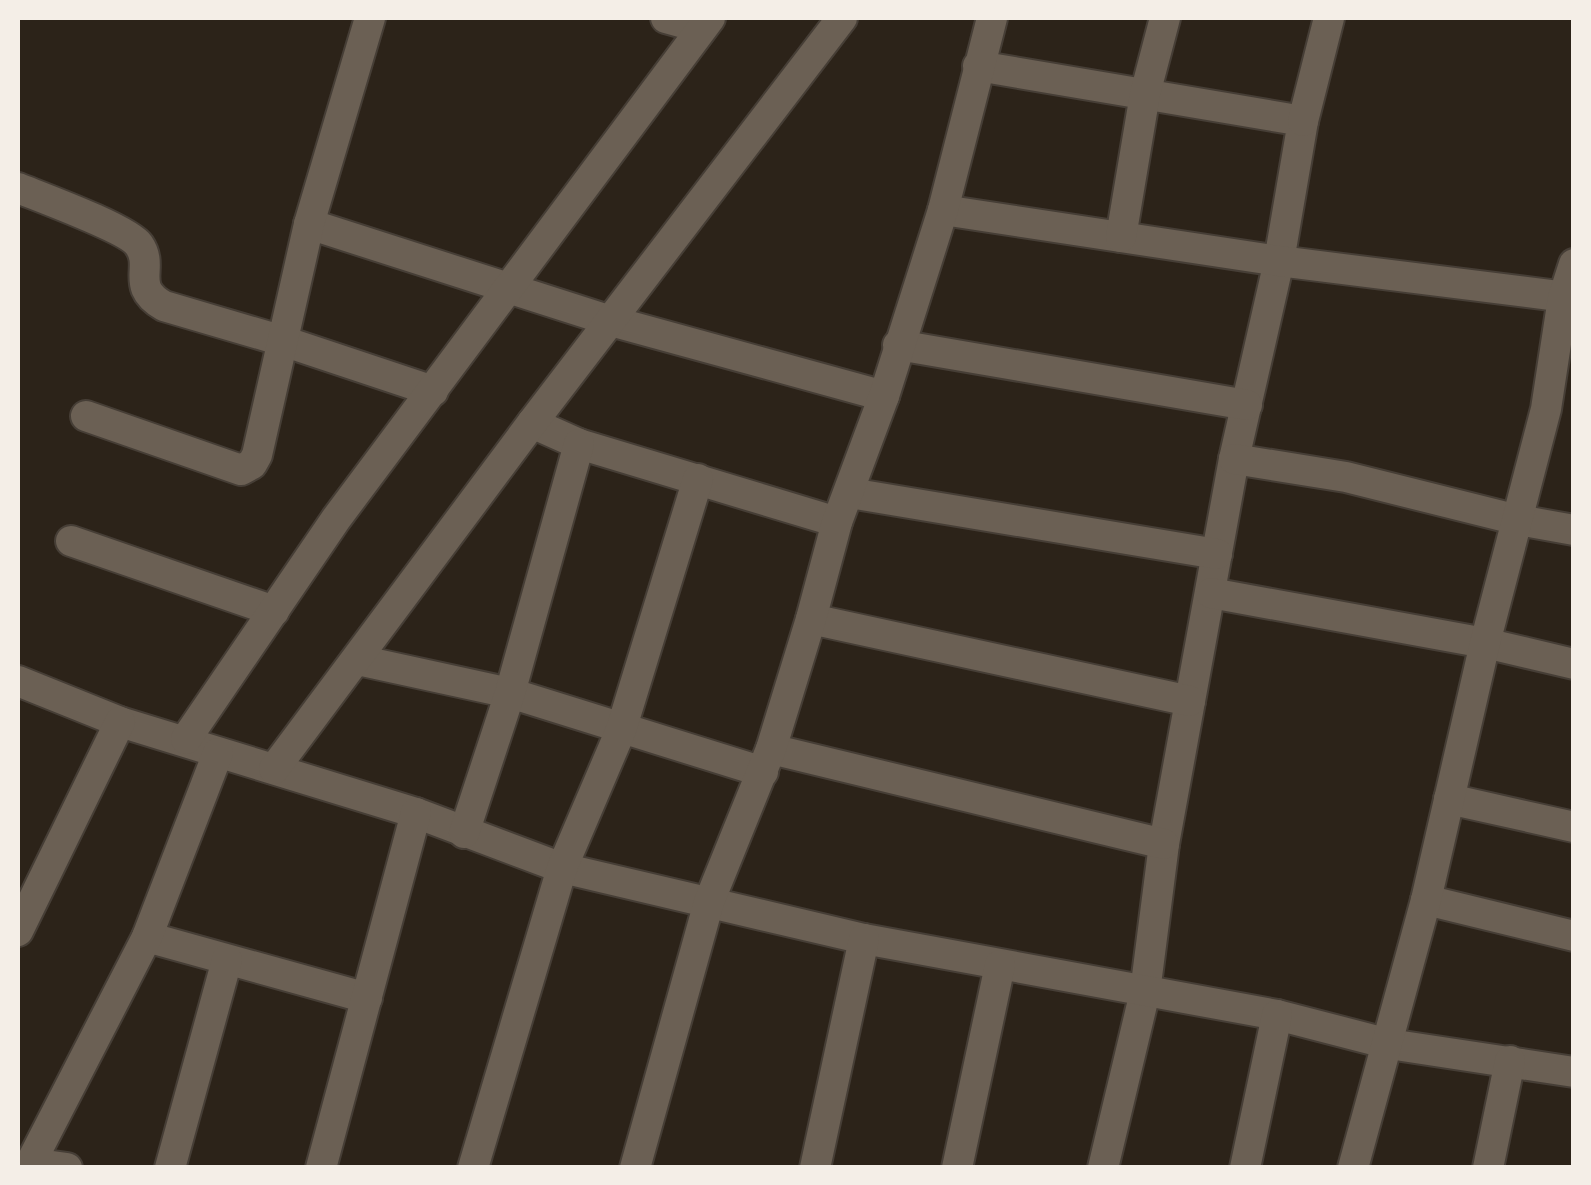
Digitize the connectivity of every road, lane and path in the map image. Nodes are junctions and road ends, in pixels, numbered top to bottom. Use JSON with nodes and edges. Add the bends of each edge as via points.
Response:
{"nodes":[{"id":1,"x":370,"y":18,"type":"edge"},
{"id":2,"x":666,"y":18,"type":"edge"},
{"id":3,"x":842,"y":18,"type":"edge"},
{"id":4,"x":992,"y":18,"type":"edge"},
{"id":5,"x":1165,"y":18,"type":"edge"},
{"id":6,"x":1329,"y":18,"type":"edge"},
{"id":7,"x":706,"y":23,"type":"edge"},
{"id":8,"x":978,"y":66,"type":"junction"},
{"id":9,"x":1145,"y":94,"type":"junction"},
{"id":10,"x":1303,"y":121,"type":"junction"},
{"id":11,"x":18,"y":188,"type":"edge"},
{"id":12,"x":942,"y":210,"type":"junction"},
{"id":13,"x":309,"y":224,"type":"junction"},
{"id":14,"x":1121,"y":237,"type":"junction"},
{"id":15,"x":1278,"y":261,"type":"junction"},
{"id":16,"x":1574,"y":264,"type":"edge"},
{"id":17,"x":511,"y":288,"type":"junction"},
{"id":18,"x":1568,"y":298,"type":"edge"},
{"id":19,"x":611,"y":321,"type":"junction"},
{"id":20,"x":283,"y":341,"type":"junction"},
{"id":21,"x":898,"y":345,"type":"junction"},
{"id":22,"x":432,"y":391,"type":"junction"},
{"id":23,"x":884,"y":396,"type":"junction"},
{"id":24,"x":1247,"y":405,"type":"junction"},
{"id":25,"x":1560,"y":410,"type":"edge"},
{"id":26,"x":86,"y":416,"type":"dead end"},
{"id":27,"x":532,"y":423,"type":"junction"},
{"id":28,"x":579,"y":444,"type":"junction"},
{"id":29,"x":1234,"y":458,"type":"junction"},
{"id":30,"x":698,"y":479,"type":"junction"},
{"id":31,"x":850,"y":493,"type":"junction"},
{"id":32,"x":1518,"y":520,"type":"junction"},
{"id":33,"x":836,"y":522,"type":"junction"},
{"id":34,"x":1574,"y":530,"type":"edge"},
{"id":35,"x":72,"y":541,"type":"dead end"},
{"id":36,"x":1217,"y":554,"type":"junction"},
{"id":37,"x":1211,"y":593,"type":"junction"},
{"id":38,"x":274,"y":611,"type":"junction"},
{"id":39,"x":811,"y":619,"type":"junction"},
{"id":40,"x":1485,"y":643,"type":"junction"},
{"id":41,"x":358,"y":660,"type":"junction"},
{"id":42,"x":1574,"y":664,"type":"edge"},
{"id":43,"x":18,"y":681,"type":"edge"},
{"id":44,"x":510,"y":694,"type":"junction"},
{"id":45,"x":1190,"y":701,"type":"junction"},
{"id":46,"x":120,"y":722,"type":"junction"},
{"id":47,"x":621,"y":730,"type":"junction"},
{"id":48,"x":186,"y":740,"type":"junction"},
{"id":49,"x":218,"y":753,"type":"junction"},
{"id":50,"x":767,"y":760,"type":"junction"},
{"id":51,"x":274,"y":770,"type":"junction"},
{"id":52,"x":1450,"y":799,"type":"junction"},
{"id":53,"x":416,"y":813,"type":"junction"},
{"id":54,"x":1574,"y":828,"type":"edge"},
{"id":55,"x":464,"y":833,"type":"junction"},
{"id":56,"x":1164,"y":844,"type":"junction"},
{"id":57,"x":562,"y":868,"type":"junction"},
{"id":58,"x":1426,"y":900,"type":"junction"},
{"id":59,"x":709,"y":902,"type":"junction"},
{"id":60,"x":18,"y":931,"type":"edge"},
{"id":61,"x":147,"y":936,"type":"junction"},
{"id":62,"x":1574,"y":936,"type":"edge"},
{"id":63,"x":864,"y":939,"type":"junction"},
{"id":64,"x":228,"y":960,"type":"junction"},
{"id":65,"x":1000,"y":965,"type":"junction"},
{"id":66,"x":1145,"y":992,"type":"junction"},
{"id":67,"x":367,"y":998,"type":"junction"},
{"id":68,"x":1277,"y":1015,"type":"junction"},
{"id":69,"x":1389,"y":1044,"type":"junction"},
{"id":70,"x":1510,"y":1061,"type":"junction"},
{"id":71,"x":1574,"y":1072,"type":"edge"},
{"id":72,"x":30,"y":1165,"type":"edge"},
{"id":73,"x":67,"y":1168,"type":"edge"},
{"id":74,"x":170,"y":1168,"type":"edge"},
{"id":75,"x":321,"y":1168,"type":"edge"},
{"id":76,"x":473,"y":1168,"type":"edge"},
{"id":77,"x":635,"y":1168,"type":"edge"},
{"id":78,"x":815,"y":1168,"type":"edge"},
{"id":79,"x":957,"y":1168,"type":"edge"},
{"id":80,"x":1103,"y":1168,"type":"edge"},
{"id":81,"x":1245,"y":1168,"type":"edge"},
{"id":82,"x":1353,"y":1168,"type":"edge"},
{"id":83,"x":1488,"y":1168,"type":"edge"}],
"edges":[{"from":1,"to":13,"type":"street"},
{"from":2,"to":7,"type":"street"},
{"from":3,"to":19,"type":"street"},
{"from":4,"to":8,"type":"street"},
{"from":5,"to":9,"type":"street"},
{"from":6,"to":10,"type":"street"},
{"from":7,"to":17,"type":"street"},
{"from":8,"to":9,"type":"street"},
{"from":8,"to":12,"type":"street"},
{"from":9,"to":10,"type":"street"},
{"from":9,"to":14,"type":"street"},
{"from":10,"to":15,"type":"street"},
{"from":11,"to":20,"type":"street","via":[[130,237],[143,254],[150,298]]},
{"from":12,"to":14,"type":"street"},
{"from":12,"to":21,"type":"street"},
{"from":13,"to":17,"type":"street"},
{"from":13,"to":20,"type":"street"},
{"from":14,"to":15,"type":"street"},
{"from":15,"to":18,"type":"street"},
{"from":15,"to":24,"type":"street"},
{"from":16,"to":18,"type":"street"},
{"from":17,"to":19,"type":"street"},
{"from":17,"to":22,"type":"street"},
{"from":18,"to":25,"type":"street"},
{"from":19,"to":23,"type":"street"},
{"from":19,"to":27,"type":"street"},
{"from":20,"to":22,"type":"street"},
{"from":20,"to":26,"type":"street","via":[[258,455],[241,470]]},
{"from":21,"to":23,"type":"street"},
{"from":21,"to":24,"type":"street"},
{"from":22,"to":38,"type":"street"},
{"from":23,"to":31,"type":"street"},
{"from":24,"to":29,"type":"street"},
{"from":25,"to":32,"type":"street"},
{"from":27,"to":28,"type":"street"},
{"from":27,"to":41,"type":"street"},
{"from":28,"to":30,"type":"street"},
{"from":28,"to":44,"type":"street"},
{"from":29,"to":32,"type":"street","via":[[1346,477]]},
{"from":29,"to":36,"type":"street"},
{"from":30,"to":33,"type":"street"},
{"from":30,"to":47,"type":"street"},
{"from":31,"to":33,"type":"street"},
{"from":31,"to":36,"type":"street"},
{"from":32,"to":34,"type":"street"},
{"from":32,"to":40,"type":"street"},
{"from":33,"to":39,"type":"street"},
{"from":35,"to":38,"type":"street"},
{"from":36,"to":37,"type":"street"},
{"from":37,"to":40,"type":"street"},
{"from":37,"to":45,"type":"street"},
{"from":38,"to":48,"type":"street"},
{"from":39,"to":45,"type":"street"},
{"from":39,"to":50,"type":"street"},
{"from":40,"to":42,"type":"street"},
{"from":40,"to":52,"type":"street"},
{"from":41,"to":44,"type":"street"},
{"from":41,"to":51,"type":"street"},
{"from":43,"to":46,"type":"street"},
{"from":44,"to":47,"type":"street"},
{"from":44,"to":55,"type":"street"},
{"from":45,"to":56,"type":"street"},
{"from":46,"to":48,"type":"street"},
{"from":46,"to":60,"type":"street"},
{"from":47,"to":50,"type":"street"},
{"from":47,"to":57,"type":"street"},
{"from":48,"to":49,"type":"street"},
{"from":49,"to":51,"type":"street"},
{"from":49,"to":61,"type":"street"},
{"from":50,"to":56,"type":"street"},
{"from":50,"to":59,"type":"street"},
{"from":51,"to":53,"type":"street"},
{"from":52,"to":54,"type":"street"},
{"from":52,"to":58,"type":"street"},
{"from":53,"to":55,"type":"street"},
{"from":53,"to":67,"type":"street"},
{"from":55,"to":57,"type":"street"},
{"from":56,"to":66,"type":"street"},
{"from":57,"to":59,"type":"street"},
{"from":57,"to":76,"type":"street"},
{"from":58,"to":62,"type":"street"},
{"from":58,"to":69,"type":"street"},
{"from":59,"to":63,"type":"street"},
{"from":59,"to":77,"type":"street"},
{"from":61,"to":64,"type":"street"},
{"from":61,"to":72,"type":"street"},
{"from":63,"to":65,"type":"street"},
{"from":63,"to":78,"type":"street"},
{"from":64,"to":67,"type":"street"},
{"from":64,"to":74,"type":"street"},
{"from":65,"to":66,"type":"street"},
{"from":65,"to":79,"type":"street"},
{"from":66,"to":68,"type":"street"},
{"from":66,"to":80,"type":"street"},
{"from":67,"to":75,"type":"street"},
{"from":68,"to":69,"type":"street"},
{"from":68,"to":81,"type":"street"},
{"from":69,"to":70,"type":"street"},
{"from":69,"to":82,"type":"street"},
{"from":70,"to":71,"type":"street"},
{"from":70,"to":83,"type":"street"},
{"from":72,"to":73,"type":"street"}]}
